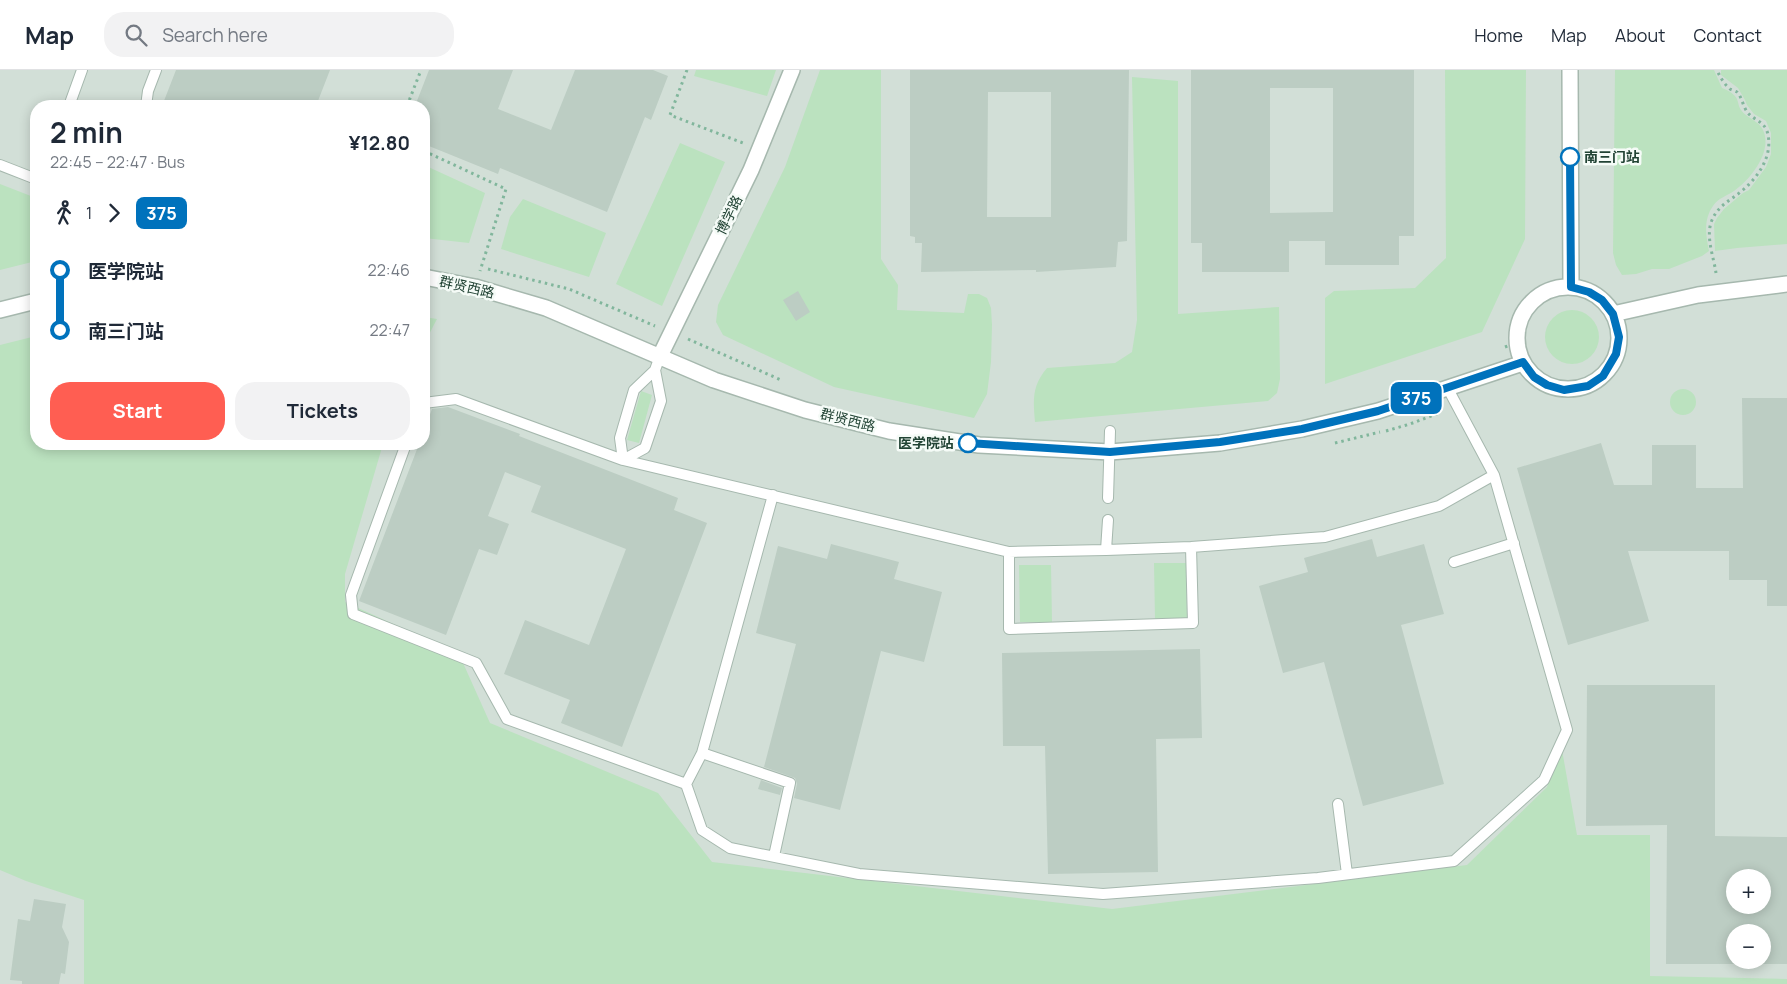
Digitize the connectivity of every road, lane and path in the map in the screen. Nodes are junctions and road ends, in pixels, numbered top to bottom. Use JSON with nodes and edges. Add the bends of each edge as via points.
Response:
{"nodes":[{"id":1,"x":82,"y":70,"type":"edge"},
{"id":2,"x":156,"y":70,"type":"edge"},
{"id":3,"x":422,"y":70,"type":"edge"},
{"id":4,"x":687,"y":70,"type":"edge"},
{"id":5,"x":792,"y":70,"type":"edge"},
{"id":6,"x":1570,"y":70,"type":"edge"},
{"id":7,"x":1717,"y":70,"type":"edge"},
{"id":8,"x":71,"y":100,"type":"edge"},
{"id":9,"x":147,"y":100,"type":"edge"},
{"id":10,"x":410,"y":100,"type":"edge"},
{"id":11,"x":759,"y":150,"type":"junction"},
{"id":12,"x":430,"y":154,"type":"edge"},
{"id":13,"x":0,"y":165,"type":"edge"},
{"id":14,"x":30,"y":177,"type":"edge"},
{"id":15,"x":472,"y":265,"type":"dead end"},
{"id":16,"x":481,"y":268,"type":"junction"},
{"id":17,"x":430,"y":278,"type":"edge"},
{"id":18,"x":1787,"y":284,"type":"edge"},
{"id":19,"x":475,"y":287,"type":"junction"},
{"id":20,"x":1571,"y":287,"type":"junction"},
{"id":21,"x":1720,"y":293,"type":"junction"},
{"id":22,"x":30,"y":302,"type":"edge"},
{"id":23,"x":0,"y":310,"type":"edge"},
{"id":24,"x":1613,"y":314,"type":"junction"},
{"id":25,"x":672,"y":332,"type":"junction"},
{"id":26,"x":1517,"y":342,"type":"junction"},
{"id":27,"x":1501,"y":348,"type":"dead end"},
{"id":28,"x":1523,"y":362,"type":"junction"},
{"id":29,"x":658,"y":363,"type":"junction"},
{"id":30,"x":784,"y":381,"type":"dead end"},
{"id":31,"x":1447,"y":387,"type":"junction"},
{"id":32,"x":430,"y":402,"type":"edge"},
{"id":33,"x":1110,"y":431,"type":"dead end"},
{"id":34,"x":404,"y":450,"type":"edge"},
{"id":35,"x":1110,"y":452,"type":"junction"},
{"id":36,"x":623,"y":460,"type":"junction"},
{"id":37,"x":1494,"y":475,"type":"junction"},
{"id":38,"x":773,"y":495,"type":"junction"},
{"id":39,"x":1108,"y":498,"type":"dead end"},
{"id":40,"x":1108,"y":520,"type":"dead end"},
{"id":41,"x":1514,"y":544,"type":"junction"},
{"id":42,"x":1191,"y":547,"type":"junction"},
{"id":43,"x":1106,"y":550,"type":"junction"},
{"id":44,"x":1009,"y":552,"type":"junction"},
{"id":45,"x":1454,"y":562,"type":"dead end"},
{"id":46,"x":702,"y":753,"type":"junction"},
{"id":47,"x":686,"y":784,"type":"junction"},
{"id":48,"x":1338,"y":804,"type":"dead end"},
{"id":49,"x":774,"y":856,"type":"junction"},
{"id":50,"x":1348,"y":874,"type":"junction"}],
"edges":[{"from":1,"to":8,"type":"lane"},
{"from":2,"to":9,"type":"lane"},
{"from":3,"to":10,"type":"path"},
{"from":4,"to":11,"type":"path","via":[[670,115]]},
{"from":5,"to":11,"type":"street","name":"博学路"},
{"from":6,"to":20,"type":"street"},
{"from":7,"to":21,"type":"path","via":[[1725,84],[1737,92],[1749,114],[1761,121],[1767,130],[1769,144],[1766,160],[1759,172],[1718,210],[1711,221],[1709,232]]},
{"from":11,"to":25,"type":"street","name":"博学路"},
{"from":12,"to":16,"type":"path","via":[[506,189]]},
{"from":13,"to":14,"type":"lane"},
{"from":15,"to":16,"type":"path"},
{"from":16,"to":19,"type":"path"},
{"from":16,"to":25,"type":"path","via":[[569,289]]},
{"from":17,"to":19,"type":"street","name":"群贤西路"},
{"from":18,"to":21,"type":"street"},
{"from":19,"to":29,"type":"street","name":"群贤西路","via":[[546,308]]},
{"from":20,"to":24,"type":"street","via":[[1602,300]]},
{"from":20,"to":26,"type":"street","via":[[1547,291],[1533,301],[1520,320]]},
{"from":21,"to":24,"type":"street"},
{"from":22,"to":23,"type":"street"},
{"from":24,"to":28,"type":"street","via":[[1619,337],[1616,354],[1603,376],[1588,386],[1564,390],[1547,385],[1534,377]]},
{"from":25,"to":29,"type":"street","name":"博学路"},
{"from":25,"to":30,"type":"path"},
{"from":26,"to":27,"type":"path"},
{"from":26,"to":28,"type":"street"},
{"from":28,"to":31,"type":"street","name":"群贤西路"},
{"from":29,"to":35,"type":"street","name":"群贤西路","via":[[805,410],[889,431],[979,445]]},
{"from":29,"to":36,"type":"lane","via":[[634,390],[620,438]]},
{"from":29,"to":36,"type":"lane","via":[[661,400],[645,448]]},
{"from":31,"to":35,"type":"street","name":"群贤西路","via":[[1378,411],[1302,429],[1220,442]]},
{"from":31,"to":37,"type":"lane"},
{"from":32,"to":36,"type":"lane","via":[[456,399]]},
{"from":33,"to":35,"type":"lane"},
{"from":34,"to":47,"type":"lane","via":[[351,596],[353,614],[476,663],[507,719]]},
{"from":35,"to":39,"type":"lane"},
{"from":36,"to":38,"type":"lane"},
{"from":37,"to":41,"type":"lane"},
{"from":37,"to":42,"type":"lane","via":[[1439,506],[1325,536]]},
{"from":38,"to":44,"type":"lane"},
{"from":38,"to":46,"type":"lane"},
{"from":40,"to":43,"type":"lane"},
{"from":41,"to":45,"type":"lane"},
{"from":41,"to":50,"type":"lane","via":[[1567,730],[1544,780],[1454,861]]},
{"from":42,"to":43,"type":"lane"},
{"from":42,"to":44,"type":"lane","via":[[1193,623],[1009,629]]},
{"from":43,"to":44,"type":"lane"},
{"from":46,"to":47,"type":"lane"},
{"from":46,"to":49,"type":"lane","via":[[790,783]]},
{"from":47,"to":49,"type":"lane","via":[[702,830],[730,848]]},
{"from":48,"to":50,"type":"lane"},
{"from":49,"to":50,"type":"lane","via":[[859,874],[1103,894]]}]}
